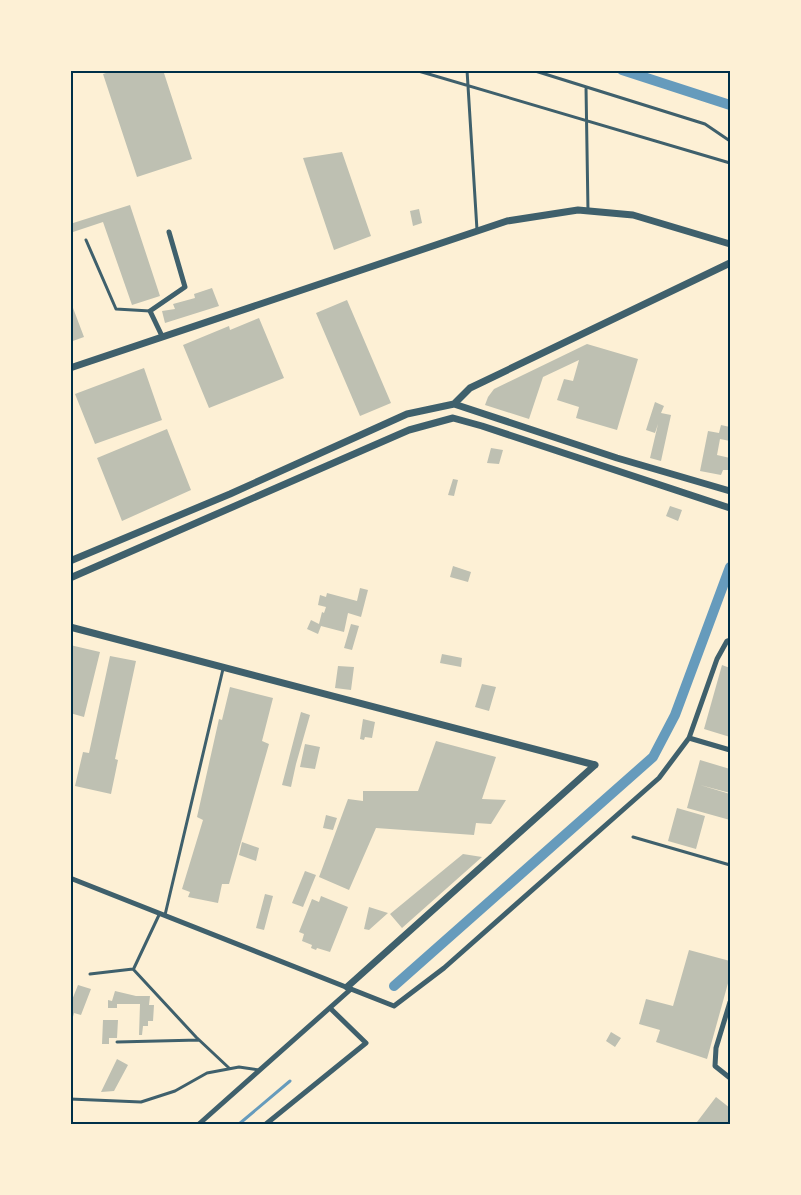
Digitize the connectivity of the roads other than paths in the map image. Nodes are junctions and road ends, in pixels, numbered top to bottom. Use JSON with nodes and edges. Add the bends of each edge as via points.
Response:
{"nodes":[{"id":1,"x":415,"y":70,"type":"edge"},
{"id":2,"x":466,"y":70,"type":"edge"},
{"id":3,"x":532,"y":70,"type":"edge"},
{"id":4,"x":468,"y":86,"type":"junction"},
{"id":5,"x":586,"y":87,"type":"junction"},
{"id":6,"x":586,"y":122,"type":"junction"},
{"id":7,"x":730,"y":141,"type":"edge"},
{"id":8,"x":730,"y":163,"type":"edge"},
{"id":9,"x":588,"y":211,"type":"junction"},
{"id":10,"x":477,"y":231,"type":"junction"},
{"id":11,"x":169,"y":232,"type":"dead end"},
{"id":12,"x":86,"y":240,"type":"dead end"},
{"id":13,"x":730,"y":244,"type":"edge"},
{"id":14,"x":730,"y":263,"type":"edge"},
{"id":15,"x":150,"y":311,"type":"junction"},
{"id":16,"x":162,"y":336,"type":"junction"},
{"id":17,"x":70,"y":368,"type":"edge"},
{"id":18,"x":454,"y":404,"type":"junction"},
{"id":19,"x":730,"y":492,"type":"edge"},
{"id":20,"x":730,"y":508,"type":"edge"},
{"id":21,"x":70,"y":561,"type":"edge"},
{"id":22,"x":70,"y":578,"type":"edge"},
{"id":23,"x":70,"y":627,"type":"edge"},
{"id":24,"x":730,"y":640,"type":"edge"},
{"id":25,"x":224,"y":667,"type":"junction"},
{"id":26,"x":689,"y":738,"type":"junction"},
{"id":27,"x":730,"y":750,"type":"edge"},
{"id":28,"x":633,"y":837,"type":"dead end"},
{"id":29,"x":730,"y":865,"type":"edge"},
{"id":30,"x":70,"y":878,"type":"edge"},
{"id":31,"x":162,"y":914,"type":"junction"},
{"id":32,"x":133,"y":969,"type":"junction"},
{"id":33,"x":90,"y":974,"type":"dead end"},
{"id":34,"x":349,"y":988,"type":"junction"},
{"id":35,"x":730,"y":1002,"type":"edge"},
{"id":36,"x":330,"y":1008,"type":"junction"},
{"id":37,"x":200,"y":1040,"type":"junction"},
{"id":38,"x":117,"y":1042,"type":"dead end"},
{"id":39,"x":229,"y":1069,"type":"junction"},
{"id":40,"x":260,"y":1070,"type":"junction"},
{"id":41,"x":730,"y":1078,"type":"edge"},
{"id":42,"x":70,"y":1099,"type":"edge"},
{"id":43,"x":199,"y":1125,"type":"edge"},
{"id":44,"x":266,"y":1125,"type":"edge"}],
"edges":[{"from":1,"to":4,"type":"lane"},
{"from":2,"to":4,"type":"lane"},
{"from":3,"to":5,"type":"lane"},
{"from":4,"to":6,"type":"lane"},
{"from":4,"to":10,"type":"lane"},
{"from":5,"to":6,"type":"lane"},
{"from":5,"to":7,"type":"lane","via":[[705,124]]},
{"from":6,"to":8,"type":"lane"},
{"from":6,"to":9,"type":"lane"},
{"from":9,"to":10,"type":"street","via":[[507,221]]},
{"from":9,"to":13,"type":"street","via":[[633,215]]},
{"from":10,"to":16,"type":"street"},
{"from":11,"to":15,"type":"street","via":[[185,287]]},
{"from":12,"to":15,"type":"lane","via":[[116,309]]},
{"from":14,"to":18,"type":"street","via":[[470,388]]},
{"from":15,"to":16,"type":"street"},
{"from":16,"to":17,"type":"street"},
{"from":18,"to":19,"type":"street"},
{"from":18,"to":21,"type":"street","via":[[407,414]]},
{"from":20,"to":22,"type":"street","via":[[453,418],[409,430]]},
{"from":23,"to":25,"type":"street"},
{"from":24,"to":26,"type":"street","via":[[717,659]]},
{"from":25,"to":31,"type":"lane"},
{"from":25,"to":34,"type":"street","via":[[595,765]]},
{"from":26,"to":27,"type":"street"},
{"from":26,"to":34,"type":"street","via":[[659,778],[436,975],[394,1006]]},
{"from":28,"to":29,"type":"lane"},
{"from":30,"to":31,"type":"street"},
{"from":31,"to":32,"type":"lane"},
{"from":31,"to":34,"type":"street"},
{"from":32,"to":33,"type":"lane"},
{"from":32,"to":37,"type":"lane"},
{"from":34,"to":36,"type":"street"},
{"from":35,"to":41,"type":"street","via":[[716,1048],[715,1066]]},
{"from":36,"to":40,"type":"street"},
{"from":36,"to":44,"type":"street","via":[[366,1043]]},
{"from":37,"to":38,"type":"lane"},
{"from":37,"to":39,"type":"lane"},
{"from":39,"to":40,"type":"lane"},
{"from":39,"to":42,"type":"lane","via":[[207,1073],[175,1091],[141,1101]]},
{"from":40,"to":43,"type":"street"}]}
